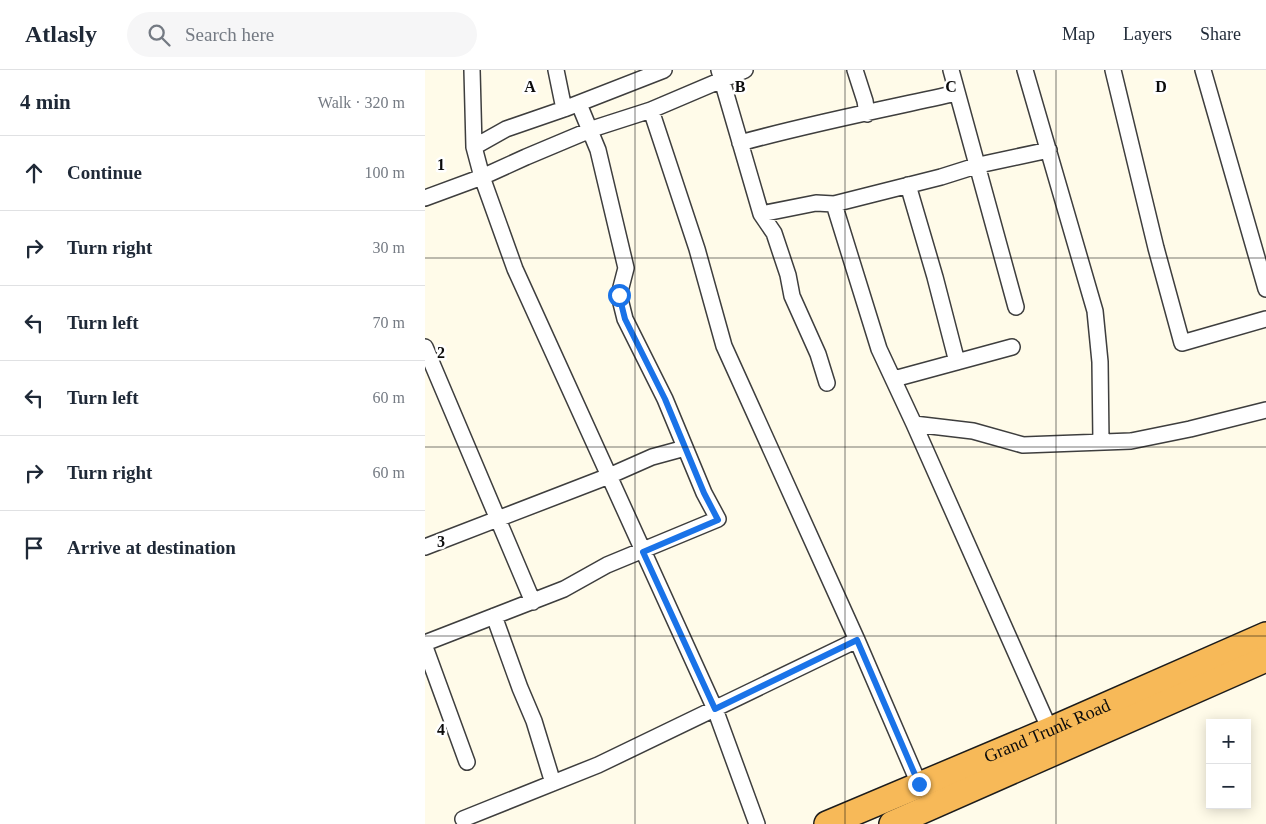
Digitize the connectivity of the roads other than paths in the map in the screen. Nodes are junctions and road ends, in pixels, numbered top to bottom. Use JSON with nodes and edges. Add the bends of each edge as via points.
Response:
{"nodes":[{"id":1,"x":472,"y":70,"type":"edge"},
{"id":2,"x":556,"y":70,"type":"edge"},
{"id":3,"x":664,"y":70,"type":"edge"},
{"id":4,"x":745,"y":70,"type":"edge"},
{"id":5,"x":855,"y":70,"type":"edge"},
{"id":6,"x":951,"y":70,"type":"edge"},
{"id":7,"x":1025,"y":70,"type":"edge"},
{"id":8,"x":1113,"y":70,"type":"edge"},
{"id":9,"x":1203,"y":70,"type":"edge"},
{"id":10,"x":721,"y":76,"type":"edge"},
{"id":11,"x":957,"y":92,"type":"junction"},
{"id":12,"x":579,"y":104,"type":"junction"},
{"id":13,"x":564,"y":110,"type":"junction"},
{"id":14,"x":651,"y":110,"type":"junction"},
{"id":15,"x":867,"y":114,"type":"junction"},
{"id":16,"x":589,"y":131,"type":"junction"},
{"id":17,"x":740,"y":143,"type":"junction"},
{"id":18,"x":474,"y":147,"type":"junction"},
{"id":19,"x":1049,"y":150,"type":"junction"},
{"id":20,"x":979,"y":165,"type":"junction"},
{"id":21,"x":482,"y":177,"type":"junction"},
{"id":22,"x":908,"y":185,"type":"junction"},
{"id":23,"x":425,"y":198,"type":"edge"},
{"id":24,"x":835,"y":204,"type":"junction"},
{"id":25,"x":761,"y":214,"type":"junction"},
{"id":26,"x":1266,"y":289,"type":"edge"},
{"id":27,"x":1017,"y":307,"type":"dead end"},
{"id":28,"x":1266,"y":319,"type":"edge"},
{"id":29,"x":425,"y":347,"type":"edge"},
{"id":30,"x":1012,"y":347,"type":"dead end"},
{"id":31,"x":957,"y":362,"type":"junction"},
{"id":32,"x":893,"y":379,"type":"junction"},
{"id":33,"x":827,"y":383,"type":"dead end"},
{"id":34,"x":1266,"y":410,"type":"edge"},
{"id":35,"x":914,"y":424,"type":"junction"},
{"id":36,"x":1101,"y":442,"type":"junction"},
{"id":37,"x":685,"y":448,"type":"junction"},
{"id":38,"x":609,"y":476,"type":"junction"},
{"id":39,"x":497,"y":520,"type":"junction"},
{"id":40,"x":425,"y":547,"type":"edge"},
{"id":41,"x":643,"y":552,"type":"junction"},
{"id":42,"x":533,"y":602,"type":"junction"},
{"id":43,"x":494,"y":616,"type":"junction"},
{"id":44,"x":1266,"y":635,"type":"edge"},
{"id":45,"x":857,"y":640,"type":"junction"},
{"id":46,"x":425,"y":643,"type":"edge"},
{"id":47,"x":425,"y":647,"type":"edge"},
{"id":48,"x":1266,"y":659,"type":"edge"},
{"id":49,"x":715,"y":709,"type":"junction"},
{"id":50,"x":1050,"y":730,"type":"junction"},
{"id":51,"x":467,"y":762,"type":"dead end"},
{"id":52,"x":553,"y":783,"type":"junction"},
{"id":53,"x":919,"y":784,"type":"junction"},
{"id":54,"x":463,"y":819,"type":"dead end"},
{"id":55,"x":757,"y":824,"type":"edge"},
{"id":56,"x":827,"y":824,"type":"edge"},
{"id":57,"x":892,"y":824,"type":"edge"}],
"edges":[{"from":1,"to":18,"type":"street"},
{"from":2,"to":13,"type":"street"},
{"from":3,"to":12,"type":"street"},
{"from":4,"to":10,"type":"street"},
{"from":5,"to":15,"type":"street"},
{"from":6,"to":11,"type":"street"},
{"from":7,"to":19,"type":"street"},
{"from":8,"to":28,"type":"street","via":[[1182,343]]},
{"from":9,"to":26,"type":"street"},
{"from":10,"to":14,"type":"street"},
{"from":10,"to":17,"type":"street"},
{"from":11,"to":15,"type":"street"},
{"from":11,"to":20,"type":"street"},
{"from":12,"to":13,"type":"street"},
{"from":12,"to":16,"type":"street"},
{"from":13,"to":18,"type":"street","via":[[506,129]]},
{"from":14,"to":16,"type":"street"},
{"from":14,"to":45,"type":"street","via":[[697,249],[724,346]]},
{"from":15,"to":17,"type":"street","via":[[785,130]]},
{"from":16,"to":21,"type":"street"},
{"from":16,"to":37,"type":"street","via":[[598,150],[626,268],[619,295],[625,319],[665,399]]},
{"from":17,"to":25,"type":"street"},
{"from":18,"to":21,"type":"street"},
{"from":19,"to":20,"type":"street"},
{"from":19,"to":36,"type":"street","via":[[1095,311],[1100,362]]},
{"from":20,"to":22,"type":"street"},
{"from":20,"to":27,"type":"street"},
{"from":21,"to":23,"type":"street"},
{"from":21,"to":38,"type":"street","via":[[515,269]]},
{"from":22,"to":24,"type":"street"},
{"from":22,"to":31,"type":"street"},
{"from":24,"to":25,"type":"street","via":[[816,203]]},
{"from":24,"to":32,"type":"street","via":[[879,349]]},
{"from":25,"to":33,"type":"street","via":[[774,233],[792,296]]},
{"from":29,"to":39,"type":"street"},
{"from":30,"to":31,"type":"street"},
{"from":31,"to":32,"type":"street"},
{"from":32,"to":35,"type":"street"},
{"from":34,"to":36,"type":"street","via":[[1131,441]]},
{"from":35,"to":36,"type":"street","via":[[973,431],[1023,445]]},
{"from":35,"to":50,"type":"street"},
{"from":37,"to":38,"type":"street","via":[[652,457]]},
{"from":37,"to":41,"type":"street","via":[[718,520]]},
{"from":38,"to":39,"type":"street"},
{"from":38,"to":41,"type":"street"},
{"from":39,"to":40,"type":"street"},
{"from":39,"to":42,"type":"street"},
{"from":41,"to":42,"type":"street","via":[[607,565],[565,589]]},
{"from":41,"to":49,"type":"street"},
{"from":42,"to":43,"type":"street"},
{"from":43,"to":46,"type":"street"},
{"from":43,"to":52,"type":"street","via":[[534,721]]},
{"from":44,"to":50,"type":"highway","name":"Grand Trunk Road"},
{"from":45,"to":49,"type":"street"},
{"from":45,"to":53,"type":"street"},
{"from":47,"to":51,"type":"street"},
{"from":48,"to":57,"type":"highway","name":"Grand Trunk Road"},
{"from":49,"to":52,"type":"street"},
{"from":49,"to":55,"type":"street"},
{"from":50,"to":53,"type":"highway","name":"Grand Trunk Road"},
{"from":52,"to":54,"type":"street"},
{"from":53,"to":56,"type":"highway","name":"Grand Trunk Road"}]}
